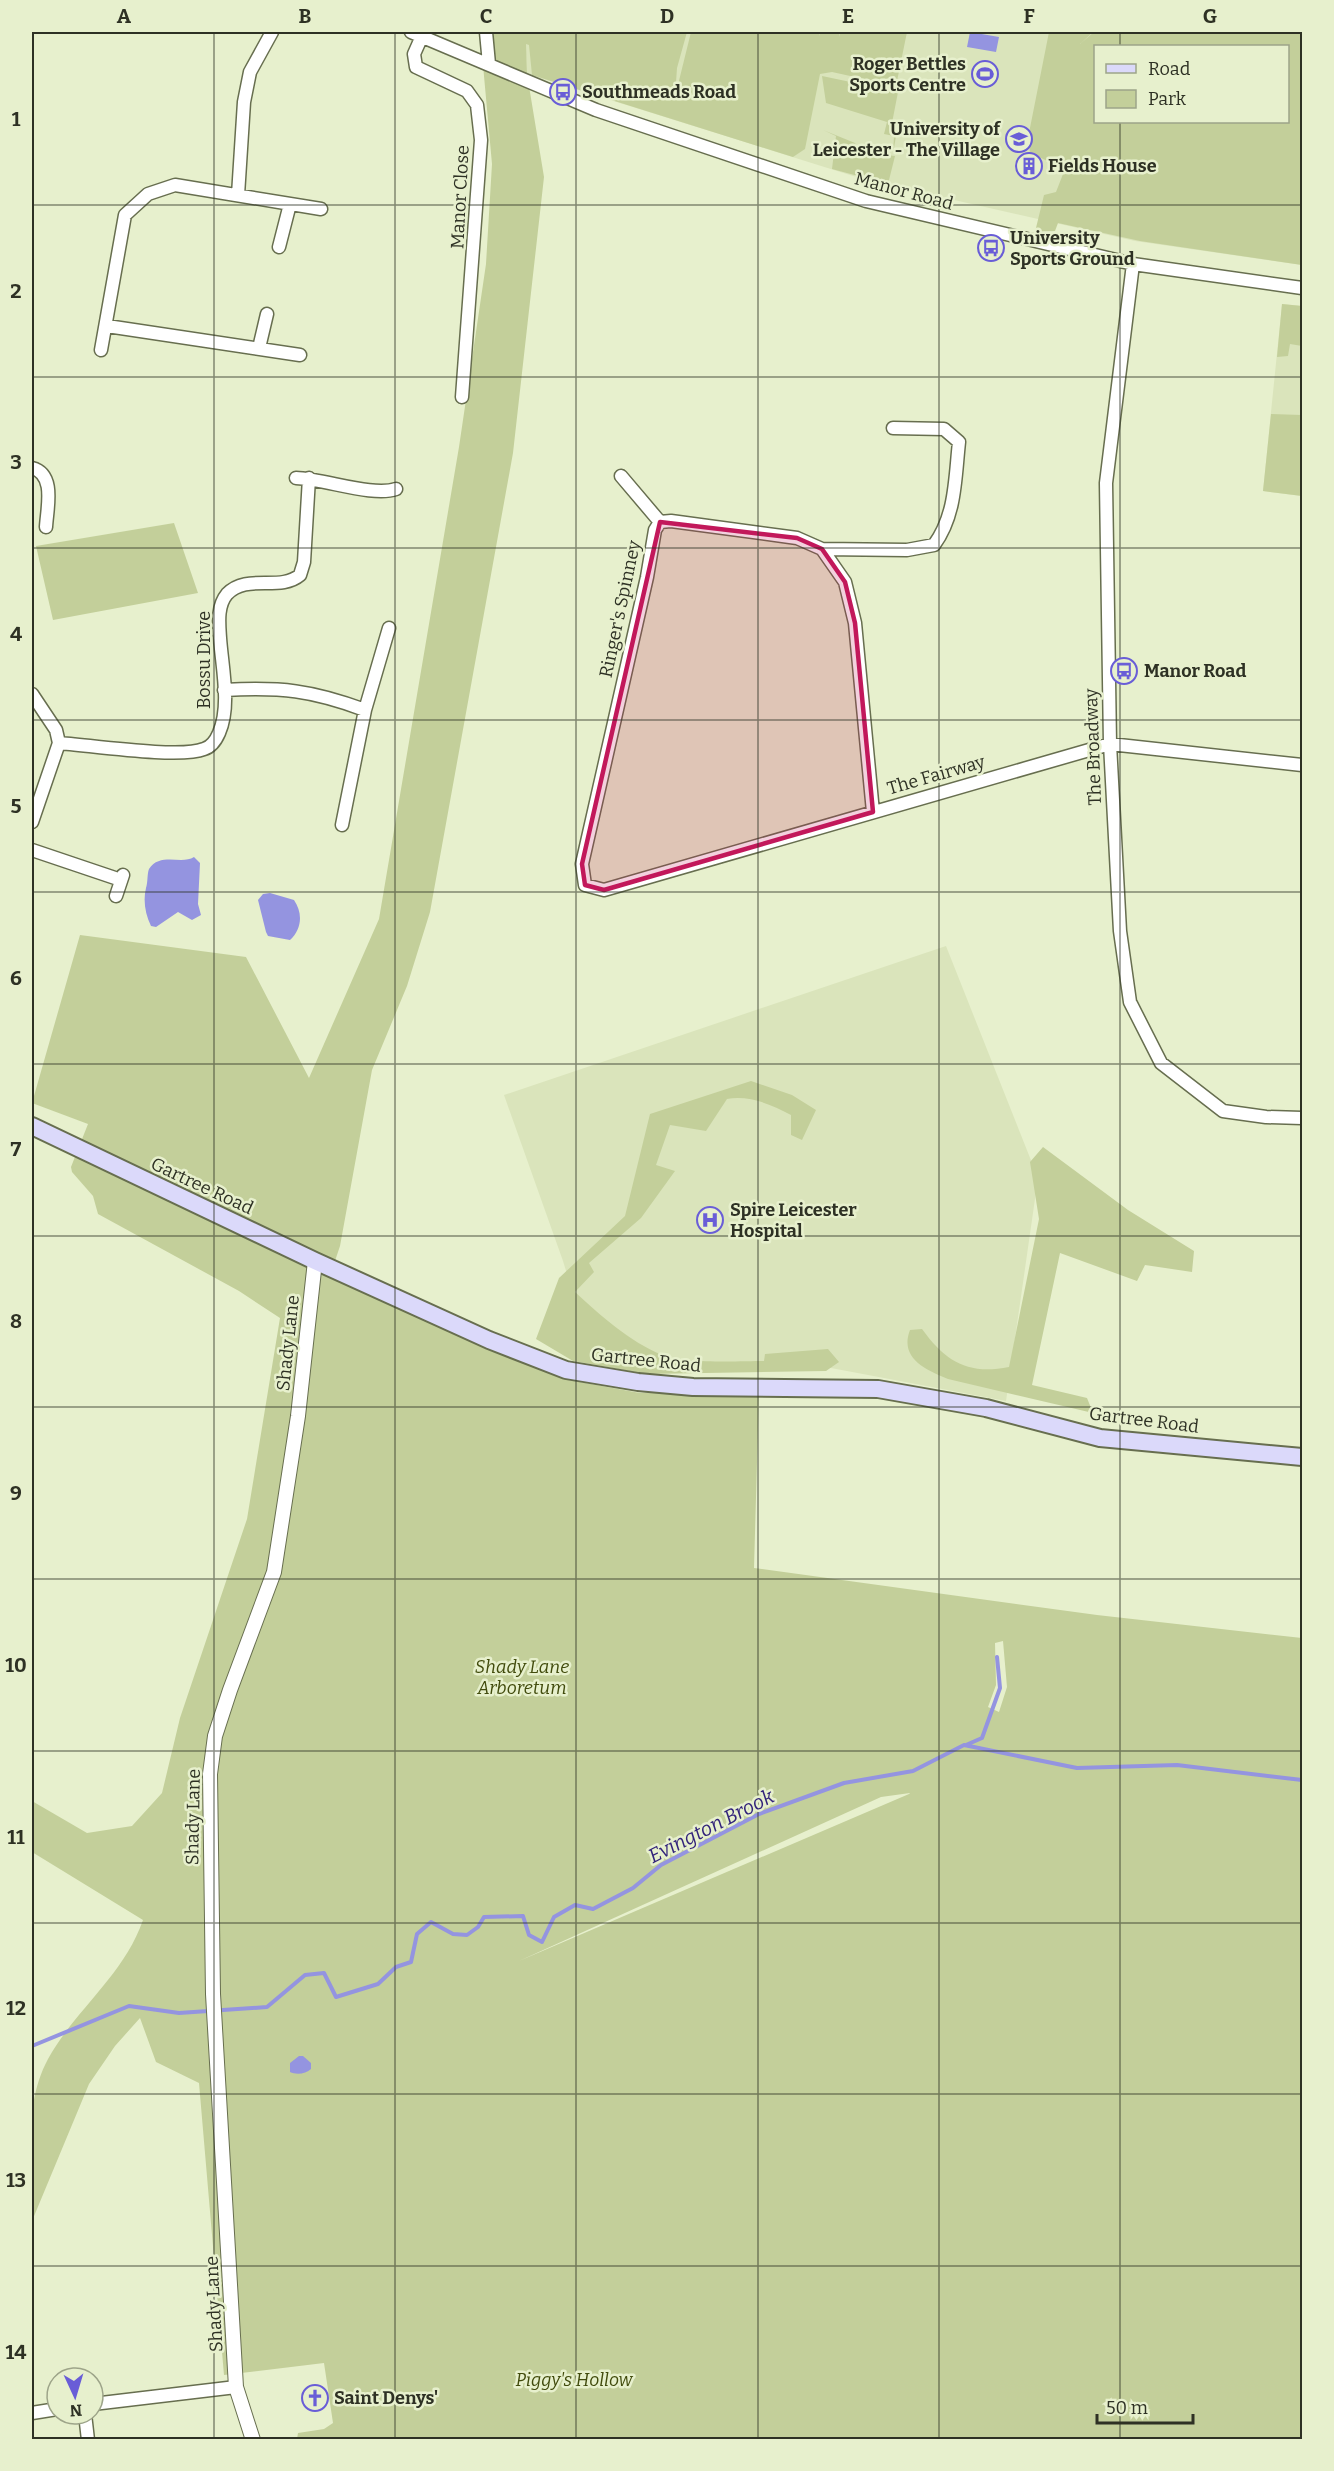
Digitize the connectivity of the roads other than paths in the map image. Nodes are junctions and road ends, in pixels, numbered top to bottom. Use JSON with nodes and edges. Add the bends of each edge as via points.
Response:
{"nodes":[{"id":1,"x":272,"y":32,"type":"edge"},
{"id":2,"x":486,"y":32,"type":"edge"},
{"id":3,"x":416,"y":34,"type":"edge"},
{"id":4,"x":489,"y":64,"type":"junction"},
{"id":5,"x":238,"y":195,"type":"junction"},
{"id":6,"x":290,"y":204,"type":"junction"},
{"id":7,"x":321,"y":209,"type":"dead end"},
{"id":8,"x":279,"y":247,"type":"dead end"},
{"id":9,"x":1133,"y":264,"type":"junction"},
{"id":10,"x":1302,"y":288,"type":"edge"},
{"id":11,"x":267,"y":314,"type":"dead end"},
{"id":12,"x":107,"y":326,"type":"junction"},
{"id":13,"x":259,"y":348,"type":"junction"},
{"id":14,"x":101,"y":350,"type":"dead end"},
{"id":15,"x":300,"y":355,"type":"dead end"},
{"id":16,"x":462,"y":397,"type":"dead end"},
{"id":17,"x":893,"y":428,"type":"dead end"},
{"id":18,"x":32,"y":468,"type":"edge"},
{"id":19,"x":621,"y":476,"type":"dead end"},
{"id":20,"x":296,"y":478,"type":"dead end"},
{"id":21,"x":309,"y":478,"type":"junction"},
{"id":22,"x":396,"y":489,"type":"dead end"},
{"id":23,"x":660,"y":522,"type":"junction"},
{"id":24,"x":46,"y":527,"type":"dead end"},
{"id":25,"x":822,"y":549,"type":"junction"},
{"id":26,"x":389,"y":628,"type":"dead end"},
{"id":27,"x":224,"y":690,"type":"junction"},
{"id":28,"x":32,"y":694,"type":"edge"},
{"id":29,"x":365,"y":710,"type":"junction"},
{"id":30,"x":59,"y":743,"type":"junction"},
{"id":31,"x":1110,"y":744,"type":"junction"},
{"id":32,"x":1302,"y":765,"type":"edge"},
{"id":33,"x":873,"y":812,"type":"junction"},
{"id":34,"x":32,"y":822,"type":"edge"},
{"id":35,"x":342,"y":825,"type":"dead end"},
{"id":36,"x":32,"y":850,"type":"edge"},
{"id":37,"x":585,"y":885,"type":"joint"},
{"id":38,"x":116,"y":896,"type":"dead end"},
{"id":39,"x":1302,"y":1118,"type":"edge"},
{"id":40,"x":32,"y":1126,"type":"edge"},
{"id":41,"x":315,"y":1261,"type":"junction"},
{"id":42,"x":1302,"y":1457,"type":"edge"},
{"id":43,"x":236,"y":2387,"type":"junction"},
{"id":44,"x":105,"y":2403,"type":"edge"},
{"id":45,"x":253,"y":2439,"type":"edge"}],
"edges":[{"from":1,"to":5,"type":"street","via":[[250,72]]},
{"from":2,"to":4,"type":"street"},
{"from":3,"to":4,"type":"street","name":"Manor Road"},
{"from":3,"to":16,"type":"street","name":"Manor Close","via":[[416,67],[466,91],[477,105],[481,140]]},
{"from":4,"to":9,"type":"street","name":"Manor Road","via":[[596,110],[866,201]]},
{"from":5,"to":6,"type":"street"},
{"from":5,"to":12,"type":"street","via":[[176,185],[148,194],[125,215]]},
{"from":6,"to":7,"type":"street"},
{"from":6,"to":8,"type":"street"},
{"from":9,"to":10,"type":"street","name":"Manor Road"},
{"from":9,"to":31,"type":"street","name":"The Broadway","via":[[1106,483]]},
{"from":11,"to":13,"type":"street"},
{"from":12,"to":13,"type":"street"},
{"from":12,"to":14,"type":"street"},
{"from":13,"to":15,"type":"street"},
{"from":17,"to":25,"type":"street","via":[[944,429],[959,442],[946,529],[934,546],[907,550]]},
{"from":18,"to":24,"type":"street","via":[[47,480]]},
{"from":19,"to":23,"type":"street"},
{"from":20,"to":21,"type":"street"},
{"from":21,"to":22,"type":"street","via":[[385,493]]},
{"from":21,"to":27,"type":"street","name":"Bossu Drive","via":[[300,575],[290,580],[241,585],[223,601],[219,621]]},
{"from":23,"to":25,"type":"street","name":"Ringer's Spinney","via":[[797,538]]},
{"from":23,"to":37,"type":"street","name":"Ringer's Spinney","via":[[655,530],[582,864]]},
{"from":25,"to":33,"type":"street","via":[[845,582],[855,623]]},
{"from":26,"to":29,"type":"street"},
{"from":27,"to":29,"type":"street","via":[[302,690]]},
{"from":27,"to":30,"type":"street","name":"Bossu Drive","via":[[219,733],[206,749],[182,752]]},
{"from":28,"to":30,"type":"street","via":[[56,730]]},
{"from":29,"to":35,"type":"street"},
{"from":30,"to":34,"type":"street"},
{"from":31,"to":32,"type":"street","name":"The Fairway"},
{"from":31,"to":33,"type":"street","name":"The Fairway"},
{"from":31,"to":39,"type":"street","name":"The Broadway","via":[[1120,931],[1130,1002],[1161,1064],[1224,1111]]},
{"from":33,"to":37,"type":"street","name":"The Fairway","via":[[604,890]]},
{"from":36,"to":38,"type":"street","via":[[122,877]]},
{"from":40,"to":41,"type":"main road","name":"Gartree Road"},
{"from":41,"to":42,"type":"main road","name":"Gartree Road","via":[[489,1340],[566,1370],[693,1387],[878,1389],[986,1408],[1100,1438]]},
{"from":41,"to":43,"type":"street","name":"Shady Lane","via":[[298,1416],[273,1572],[215,1736],[210,1774],[213,1994]]},
{"from":43,"to":44,"type":"street"},
{"from":43,"to":45,"type":"street","name":"Shady Lane"}]}
